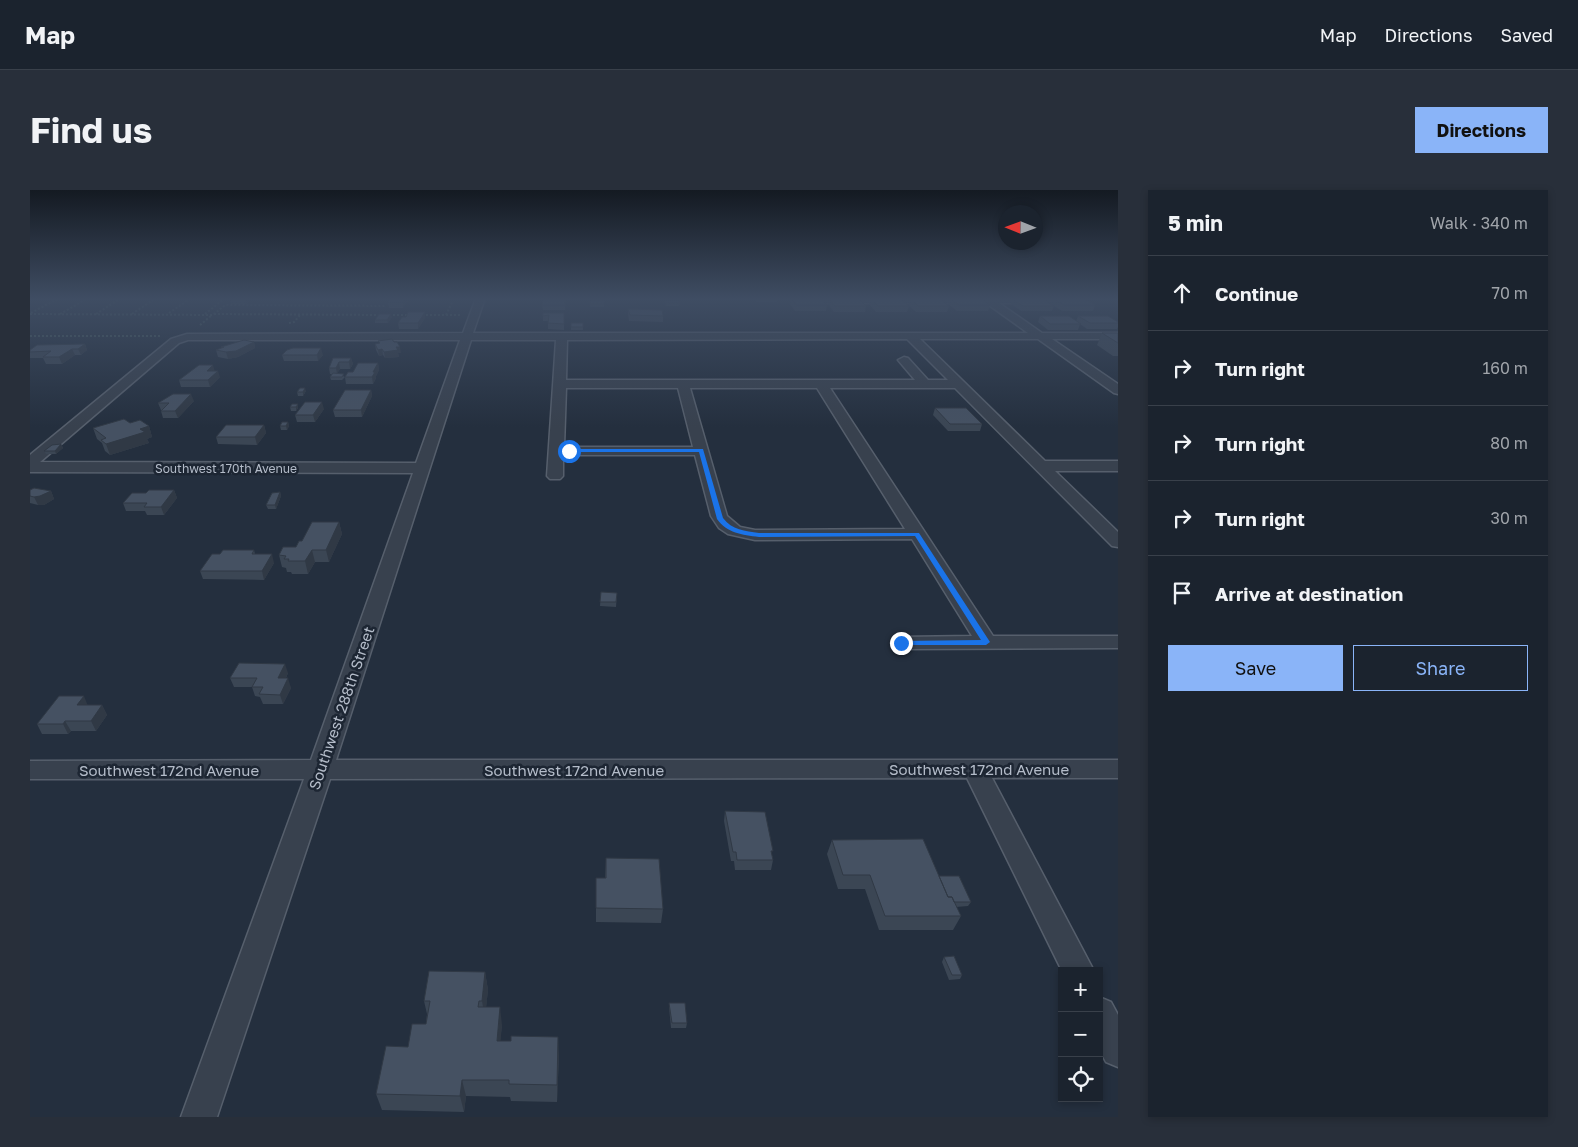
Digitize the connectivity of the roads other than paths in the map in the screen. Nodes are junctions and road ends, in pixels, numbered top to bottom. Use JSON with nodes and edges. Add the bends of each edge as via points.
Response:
{"nodes":[{"id":1,"x":175,"y":341,"type":"edge"},
{"id":2,"x":465,"y":341,"type":"edge"},
{"id":3,"x":562,"y":341,"type":"edge"},
{"id":4,"x":915,"y":341,"type":"edge"},
{"id":5,"x":1048,"y":341,"type":"edge"},
{"id":6,"x":904,"y":360,"type":"dead end"},
{"id":7,"x":560,"y":384,"type":"junction"},
{"id":8,"x":683,"y":384,"type":"junction"},
{"id":9,"x":821,"y":384,"type":"junction"},
{"id":10,"x":925,"y":384,"type":"junction"},
{"id":11,"x":959,"y":384,"type":"junction"},
{"id":12,"x":1118,"y":390,"type":"edge"},
{"id":13,"x":556,"y":451,"type":"junction"},
{"id":14,"x":701,"y":451,"type":"junction"},
{"id":15,"x":30,"y":465,"type":"edge"},
{"id":16,"x":1042,"y":466,"type":"junction"},
{"id":17,"x":1118,"y":466,"type":"edge"},
{"id":18,"x":422,"y":468,"type":"junction"},
{"id":19,"x":555,"y":476,"type":"dead end"},
{"id":20,"x":917,"y":534,"type":"junction"},
{"id":21,"x":1118,"y":542,"type":"edge"},
{"id":22,"x":986,"y":642,"type":"junction"},
{"id":23,"x":1118,"y":642,"type":"edge"},
{"id":24,"x":901,"y":643,"type":"dead end"},
{"id":25,"x":1118,"y":769,"type":"edge"},
{"id":26,"x":30,"y":770,"type":"edge"},
{"id":27,"x":975,"y":770,"type":"junction"},
{"id":28,"x":319,"y":771,"type":"junction"},
{"id":29,"x":1076,"y":967,"type":"edge"},
{"id":30,"x":1103,"y":1022,"type":"edge"},
{"id":31,"x":1118,"y":1050,"type":"edge"},
{"id":32,"x":199,"y":1117,"type":"edge"}],
"edges":[{"from":1,"to":15,"type":"street"},
{"from":2,"to":18,"type":"street","name":"Southwest 288th Street"},
{"from":3,"to":7,"type":"street"},
{"from":4,"to":11,"type":"street"},
{"from":5,"to":12,"type":"street"},
{"from":6,"to":10,"type":"street"},
{"from":7,"to":8,"type":"street"},
{"from":7,"to":13,"type":"street"},
{"from":8,"to":9,"type":"street"},
{"from":8,"to":14,"type":"street"},
{"from":9,"to":10,"type":"street"},
{"from":9,"to":20,"type":"street"},
{"from":10,"to":11,"type":"street"},
{"from":11,"to":16,"type":"street"},
{"from":13,"to":14,"type":"street"},
{"from":13,"to":19,"type":"street"},
{"from":14,"to":20,"type":"street","via":[[720,519],[725,526],[736,531],[759,535]]},
{"from":15,"to":18,"type":"street","name":"Southwest 170th Avenue"},
{"from":16,"to":17,"type":"street"},
{"from":16,"to":21,"type":"street"},
{"from":18,"to":28,"type":"street","name":"Southwest 288th Street"},
{"from":20,"to":22,"type":"street"},
{"from":22,"to":23,"type":"street"},
{"from":22,"to":24,"type":"street"},
{"from":25,"to":27,"type":"street","name":"Southwest 172nd Avenue"},
{"from":26,"to":28,"type":"street","name":"Southwest 172nd Avenue"},
{"from":27,"to":28,"type":"street","name":"Southwest 172nd Avenue"},
{"from":27,"to":29,"type":"street"},
{"from":28,"to":32,"type":"street","name":"Southwest 288th Street"},
{"from":30,"to":31,"type":"street"}]}
